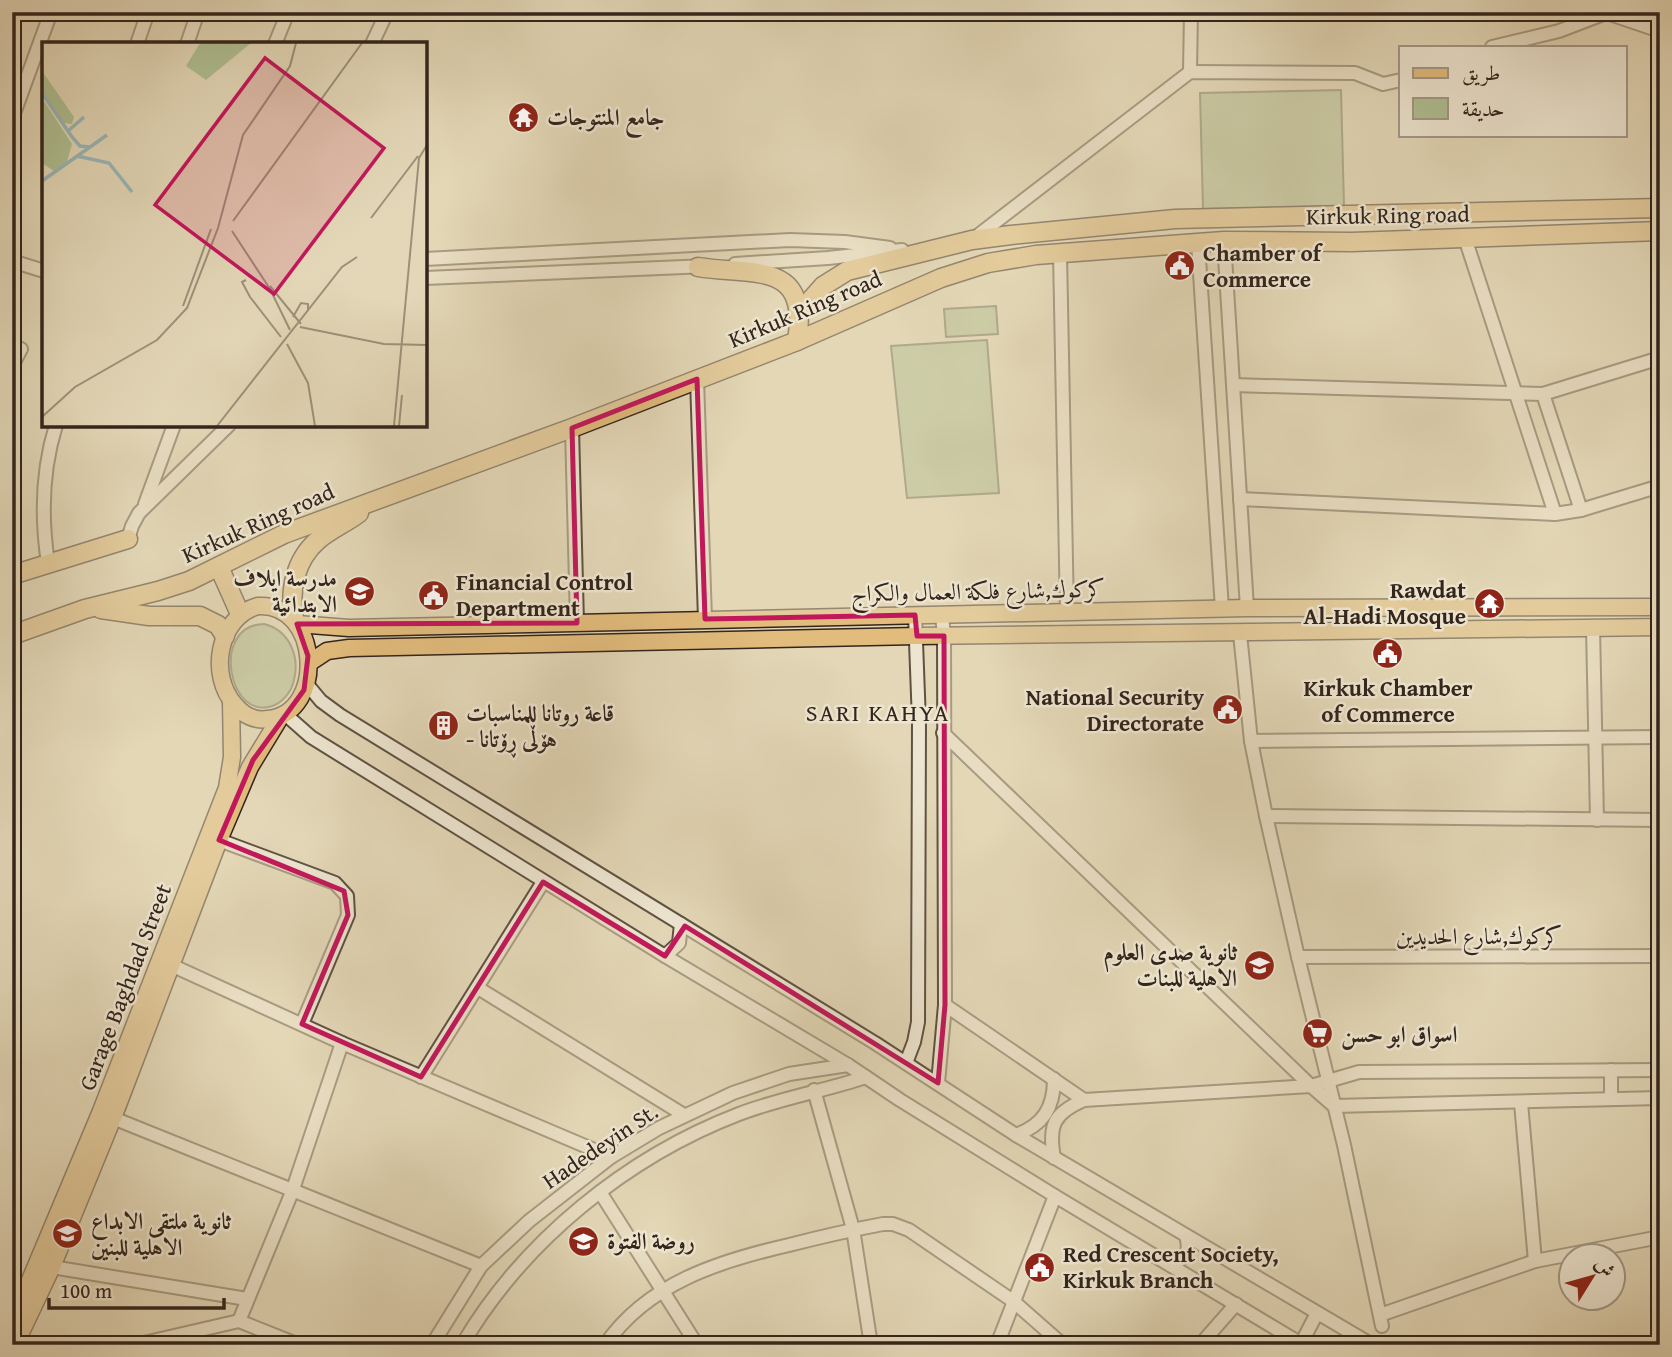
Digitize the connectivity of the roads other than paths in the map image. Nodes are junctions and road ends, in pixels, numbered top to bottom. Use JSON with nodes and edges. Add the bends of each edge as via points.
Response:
{"nodes":[{"id":1,"x":51,"y":12,"type":"edge"},
{"id":2,"x":148,"y":12,"type":"edge"},
{"id":3,"x":198,"y":12,"type":"edge"},
{"id":4,"x":288,"y":12,"type":"edge"},
{"id":5,"x":387,"y":12,"type":"edge"},
{"id":6,"x":1191,"y":12,"type":"edge"},
{"id":7,"x":1605,"y":13,"type":"edge"},
{"id":8,"x":1623,"y":16,"type":"edge"},
{"id":9,"x":1660,"y":31,"type":"edge"},
{"id":10,"x":138,"y":42,"type":"edge"},
{"id":11,"x":188,"y":42,"type":"edge"},
{"id":12,"x":276,"y":42,"type":"edge"},
{"id":13,"x":373,"y":42,"type":"edge"},
{"id":14,"x":1496,"y":46,"type":"edge"},
{"id":15,"x":1190,"y":72,"type":"junction"},
{"id":16,"x":1399,"y":80,"type":"edge"},
{"id":17,"x":12,"y":119,"type":"edge"},
{"id":18,"x":1660,"y":208,"type":"edge"},
{"id":19,"x":1354,"y":214,"type":"junction"},
{"id":20,"x":1660,"y":231,"type":"edge"},
{"id":21,"x":1465,"y":238,"type":"junction"},
{"id":22,"x":972,"y":240,"type":"junction"},
{"id":23,"x":1224,"y":241,"type":"junction"},
{"id":24,"x":1352,"y":242,"type":"junction"},
{"id":25,"x":1198,"y":243,"type":"junction"},
{"id":26,"x":900,"y":250,"type":"junction"},
{"id":27,"x":934,"y":250,"type":"junction"},
{"id":28,"x":1060,"y":253,"type":"junction"},
{"id":29,"x":427,"y":258,"type":"edge"},
{"id":30,"x":12,"y":261,"type":"edge"},
{"id":31,"x":698,"y":267,"type":"junction"},
{"id":32,"x":42,"y":270,"type":"edge"},
{"id":33,"x":427,"y":278,"type":"edge"},
{"id":34,"x":800,"y":312,"type":"junction"},
{"id":35,"x":797,"y":341,"type":"junction"},
{"id":36,"x":12,"y":346,"type":"edge"},
{"id":37,"x":1660,"y":358,"type":"edge"},
{"id":38,"x":12,"y":366,"type":"edge"},
{"id":39,"x":697,"y":379,"type":"junction"},
{"id":40,"x":1233,"y":385,"type":"junction"},
{"id":41,"x":1518,"y":393,"type":"junction"},
{"id":42,"x":1543,"y":394,"type":"junction"},
{"id":43,"x":56,"y":427,"type":"edge"},
{"id":44,"x":173,"y":427,"type":"edge"},
{"id":45,"x":227,"y":427,"type":"edge"},
{"id":46,"x":572,"y":428,"type":"junction"},
{"id":47,"x":1660,"y":486,"type":"edge"},
{"id":48,"x":1240,"y":499,"type":"junction"},
{"id":49,"x":373,"y":501,"type":"junction"},
{"id":50,"x":144,"y":507,"type":"junction"},
{"id":51,"x":1581,"y":510,"type":"junction"},
{"id":52,"x":1555,"y":513,"type":"junction"},
{"id":53,"x":128,"y":539,"type":"joint"},
{"id":54,"x":48,"y":563,"type":"junction"},
{"id":55,"x":219,"y":568,"type":"junction"},
{"id":56,"x":12,"y":575,"type":"edge"},
{"id":57,"x":94,"y":607,"type":"junction"},
{"id":58,"x":1660,"y":607,"type":"edge"},
{"id":59,"x":1247,"y":608,"type":"junction"},
{"id":60,"x":1222,"y":609,"type":"junction"},
{"id":61,"x":1067,"y":613,"type":"junction"},
{"id":62,"x":240,"y":614,"type":"junction"},
{"id":63,"x":915,"y":615,"type":"junction"},
{"id":64,"x":942,"y":615,"type":"junction"},
{"id":65,"x":705,"y":619,"type":"junction"},
{"id":66,"x":295,"y":622,"type":"junction"},
{"id":67,"x":577,"y":623,"type":"junction"},
{"id":68,"x":1593,"y":627,"type":"junction"},
{"id":69,"x":1660,"y":627,"type":"edge"},
{"id":70,"x":1240,"y":634,"type":"junction"},
{"id":71,"x":12,"y":635,"type":"edge"},
{"id":72,"x":225,"y":636,"type":"junction"},
{"id":73,"x":917,"y":636,"type":"junction"},
{"id":74,"x":944,"y":636,"type":"junction"},
{"id":75,"x":309,"y":663,"type":"junction"},
{"id":76,"x":306,"y":683,"type":"junction"},
{"id":77,"x":231,"y":701,"type":"junction"},
{"id":78,"x":283,"y":715,"type":"junction"},
{"id":79,"x":943,"y":733,"type":"junction"},
{"id":80,"x":1660,"y":737,"type":"edge"},
{"id":81,"x":1597,"y":739,"type":"junction"},
{"id":82,"x":1251,"y":741,"type":"junction"},
{"id":83,"x":1266,"y":816,"type":"junction"},
{"id":84,"x":1597,"y":820,"type":"junction"},
{"id":85,"x":1660,"y":820,"type":"edge"},
{"id":86,"x":219,"y":841,"type":"junction"},
{"id":87,"x":543,"y":882,"type":"junction"},
{"id":88,"x":681,"y":924,"type":"junction"},
{"id":89,"x":665,"y":956,"type":"junction"},
{"id":90,"x":1660,"y":956,"type":"edge"},
{"id":91,"x":1298,"y":957,"type":"junction"},
{"id":92,"x":171,"y":965,"type":"junction"},
{"id":93,"x":478,"y":988,"type":"junction"},
{"id":94,"x":944,"y":1005,"type":"junction"},
{"id":95,"x":302,"y":1024,"type":"junction"},
{"id":96,"x":342,"y":1043,"type":"junction"},
{"id":97,"x":906,"y":1063,"type":"junction"},
{"id":98,"x":848,"y":1065,"type":"junction"},
{"id":99,"x":1611,"y":1070,"type":"junction"},
{"id":100,"x":1660,"y":1070,"type":"edge"},
{"id":101,"x":421,"y":1077,"type":"junction"},
{"id":102,"x":866,"y":1077,"type":"junction"},
{"id":103,"x":1054,"y":1079,"type":"junction"},
{"id":104,"x":1328,"y":1080,"type":"junction"},
{"id":105,"x":938,"y":1083,"type":"junction"},
{"id":106,"x":1311,"y":1086,"type":"junction"},
{"id":107,"x":814,"y":1090,"type":"junction"},
{"id":108,"x":1660,"y":1098,"type":"edge"},
{"id":109,"x":1084,"y":1100,"type":"junction"},
{"id":110,"x":1611,"y":1100,"type":"junction"},
{"id":111,"x":1521,"y":1103,"type":"junction"},
{"id":112,"x":1334,"y":1105,"type":"junction"},
{"id":113,"x":684,"y":1115,"type":"junction"},
{"id":114,"x":113,"y":1118,"type":"junction"},
{"id":115,"x":1016,"y":1135,"type":"junction"},
{"id":116,"x":611,"y":1157,"type":"junction"},
{"id":117,"x":1054,"y":1158,"type":"junction"},
{"id":118,"x":292,"y":1192,"type":"junction"},
{"id":119,"x":600,"y":1192,"type":"junction"},
{"id":120,"x":1055,"y":1196,"type":"junction"},
{"id":121,"x":529,"y":1221,"type":"junction"},
{"id":122,"x":853,"y":1229,"type":"junction"},
{"id":123,"x":1186,"y":1236,"type":"junction"},
{"id":124,"x":1660,"y":1237,"type":"edge"},
{"id":125,"x":545,"y":1240,"type":"junction"},
{"id":126,"x":1535,"y":1261,"type":"junction"},
{"id":127,"x":1169,"y":1264,"type":"junction"},
{"id":128,"x":481,"y":1266,"type":"junction"},
{"id":129,"x":52,"y":1268,"type":"junction"},
{"id":130,"x":37,"y":1285,"type":"junction"},
{"id":131,"x":665,"y":1290,"type":"junction"},
{"id":132,"x":247,"y":1299,"type":"junction"},
{"id":133,"x":12,"y":1300,"type":"edge"},
{"id":134,"x":1013,"y":1301,"type":"junction"},
{"id":135,"x":1236,"y":1304,"type":"junction"},
{"id":136,"x":1317,"y":1313,"type":"junction"},
{"id":137,"x":239,"y":1321,"type":"junction"},
{"id":138,"x":12,"y":1323,"type":"edge"},
{"id":139,"x":1302,"y":1344,"type":"edge"},
{"id":140,"x":15,"y":1345,"type":"edge"},
{"id":141,"x":26,"y":1345,"type":"edge"},
{"id":142,"x":135,"y":1345,"type":"edge"},
{"id":143,"x":299,"y":1345,"type":"edge"},
{"id":144,"x":432,"y":1345,"type":"edge"},
{"id":145,"x":462,"y":1345,"type":"edge"},
{"id":146,"x":605,"y":1345,"type":"edge"},
{"id":147,"x":698,"y":1345,"type":"edge"},
{"id":148,"x":871,"y":1345,"type":"edge"},
{"id":149,"x":998,"y":1345,"type":"edge"},
{"id":150,"x":1063,"y":1345,"type":"edge"},
{"id":151,"x":1200,"y":1345,"type":"edge"},
{"id":152,"x":1372,"y":1345,"type":"edge"}],
"edges":[{"from":1,"to":17,"type":"street"},
{"from":2,"to":10,"type":"street"},
{"from":3,"to":11,"type":"street"},
{"from":4,"to":12,"type":"street"},
{"from":5,"to":13,"type":"street"},
{"from":6,"to":15,"type":"street"},
{"from":7,"to":8,"type":"street"},
{"from":7,"to":14,"type":"street","via":[[1559,31]]},
{"from":8,"to":9,"type":"street"},
{"from":15,"to":16,"type":"street","via":[[1355,73],[1383,84]]},
{"from":15,"to":22,"type":"street"},
{"from":18,"to":19,"type":"highway","name":"Kirkuk Ring road"},
{"from":19,"to":22,"type":"highway","name":"Kirkuk Ring road","via":[[1175,219]]},
{"from":19,"to":24,"type":"highway"},
{"from":20,"to":21,"type":"highway","name":"Kirkuk Ring road"},
{"from":21,"to":24,"type":"highway","name":"Kirkuk Ring road"},
{"from":21,"to":41,"type":"street"},
{"from":22,"to":27,"type":"highway","name":"Kirkuk Ring road"},
{"from":23,"to":24,"type":"highway","name":"Kirkuk Ring road"},
{"from":23,"to":25,"type":"highway","name":"Kirkuk Ring road"},
{"from":23,"to":40,"type":"street"},
{"from":25,"to":28,"type":"highway","name":"Kirkuk Ring road"},
{"from":25,"to":60,"type":"street"},
{"from":26,"to":27,"type":"street"},
{"from":26,"to":29,"type":"street","via":[[809,239]]},
{"from":26,"to":31,"type":"street"},
{"from":27,"to":34,"type":"highway","name":"Kirkuk Ring road","via":[[838,275]]},
{"from":28,"to":35,"type":"highway","name":"Kirkuk Ring road","via":[[964,270]]},
{"from":28,"to":61,"type":"street"},
{"from":30,"to":32,"type":"street"},
{"from":31,"to":33,"type":"street"},
{"from":31,"to":34,"type":"highway","via":[[778,278],[794,295]]},
{"from":34,"to":35,"type":"highway"},
{"from":35,"to":39,"type":"highway","name":"Kirkuk Ring road"},
{"from":36,"to":38,"type":"street","via":[[21,349]]},
{"from":37,"to":42,"type":"street"},
{"from":39,"to":46,"type":"highway","name":"Kirkuk Ring road"},
{"from":39,"to":65,"type":"street"},
{"from":40,"to":41,"type":"street"},
{"from":40,"to":48,"type":"street"},
{"from":41,"to":42,"type":"street"},
{"from":41,"to":52,"type":"street"},
{"from":42,"to":51,"type":"street"},
{"from":43,"to":54,"type":"street","via":[[44,497]]},
{"from":44,"to":50,"type":"street"},
{"from":45,"to":50,"type":"street"},
{"from":46,"to":49,"type":"highway","name":"Kirkuk Ring road"},
{"from":46,"to":67,"type":"street"},
{"from":47,"to":51,"type":"street"},
{"from":48,"to":52,"type":"street"},
{"from":48,"to":59,"type":"street"},
{"from":49,"to":55,"type":"highway","name":"Kirkuk Ring road","via":[[284,534]]},
{"from":49,"to":66,"type":"highway","via":[[318,540],[300,563],[292,590]]},
{"from":50,"to":53,"type":"street"},
{"from":51,"to":52,"type":"street"},
{"from":53,"to":54,"type":"highway"},
{"from":54,"to":56,"type":"highway"},
{"from":55,"to":57,"type":"highway","name":"Kirkuk Ring road","via":[[174,586]]},
{"from":55,"to":62,"type":"highway"},
{"from":57,"to":71,"type":"highway","name":"Kirkuk Ring road"},
{"from":57,"to":72,"type":"highway","via":[[149,616],[200,616],[218,625]]},
{"from":58,"to":59,"type":"main road","name":"كركوك,شارع فلكة العمال والكراج"},
{"from":59,"to":60,"type":"main road","name":"كركوك,شارع فلكة العمال والكراج"},
{"from":60,"to":61,"type":"main road","name":"كركوك,شارع فلكة العمال والكراج"},
{"from":61,"to":64,"type":"main road","name":"كركوك,شارع فلكة العمال والكراج"},
{"from":62,"to":66,"type":"main road","via":[[264,606],[277,608]]},
{"from":62,"to":72,"type":"main road"},
{"from":63,"to":64,"type":"main road","name":"كركوك,شارع فلكة العمال والكراج"},
{"from":63,"to":65,"type":"main road","name":"كركوك,شارع فلكة العمال والكراج"},
{"from":63,"to":73,"type":"street"},
{"from":64,"to":74,"type":"street"},
{"from":65,"to":67,"type":"main road","name":"كركوك,شارع فلكة العمال والكراج"},
{"from":66,"to":67,"type":"main road","name":"كركوك,شارع فلكة العمال والكراج","via":[[349,628]]},
{"from":66,"to":75,"type":"main road","via":[[306,643]]},
{"from":68,"to":69,"type":"main road","name":"كركوك,شارع فلكة العمال والكراج"},
{"from":68,"to":70,"type":"main road","name":"كركوك,شارع فلكة العمال والكراج"},
{"from":68,"to":81,"type":"street"},
{"from":70,"to":74,"type":"main road","name":"كركوك,شارع فلكة العمال والكراج"},
{"from":70,"to":82,"type":"street"},
{"from":72,"to":77,"type":"main road","via":[[220,669]]},
{"from":73,"to":74,"type":"main road","name":"كركوك,شارع فلكة العمال والكراج"},
{"from":73,"to":75,"type":"main road","name":"كركوك,شارع فلكة العمال والكراج","via":[[349,648],[327,651]]},
{"from":73,"to":97,"type":"street","via":[[918,1021]]},
{"from":74,"to":79,"type":"street"},
{"from":75,"to":76,"type":"main road"},
{"from":76,"to":78,"type":"main road"},
{"from":76,"to":88,"type":"street","via":[[330,708]]},
{"from":77,"to":78,"type":"main road","via":[[251,717],[264,720]]},
{"from":77,"to":130,"type":"main road","name":"Garage Baghdad Street","via":[[232,757],[227,788]]},
{"from":78,"to":86,"type":"main road","name":"Garage Baghdad Street","via":[[250,767]]},
{"from":78,"to":87,"type":"street"},
{"from":79,"to":94,"type":"street"},
{"from":79,"to":106,"type":"street"},
{"from":80,"to":81,"type":"street"},
{"from":81,"to":82,"type":"street"},
{"from":81,"to":84,"type":"street"},
{"from":82,"to":83,"type":"street"},
{"from":83,"to":84,"type":"street"},
{"from":83,"to":91,"type":"street"},
{"from":84,"to":85,"type":"street"},
{"from":86,"to":92,"type":"main road","name":"Garage Baghdad Street"},
{"from":86,"to":95,"type":"street","via":[[329,881],[348,897],[348,915]]},
{"from":87,"to":89,"type":"street"},
{"from":87,"to":93,"type":"street"},
{"from":88,"to":89,"type":"street","via":[[678,943]]},
{"from":88,"to":97,"type":"street"},
{"from":89,"to":98,"type":"street"},
{"from":90,"to":91,"type":"street","name":"كركوك,شارع الحديدين"},
{"from":91,"to":104,"type":"street"},
{"from":92,"to":95,"type":"street"},
{"from":92,"to":114,"type":"main road","name":"Garage Baghdad Street"},
{"from":93,"to":101,"type":"street"},
{"from":93,"to":113,"type":"street"},
{"from":94,"to":103,"type":"street"},
{"from":94,"to":105,"type":"street"},
{"from":95,"to":96,"type":"street"},
{"from":96,"to":101,"type":"street"},
{"from":96,"to":118,"type":"street"},
{"from":97,"to":105,"type":"street"},
{"from":98,"to":102,"type":"street"},
{"from":98,"to":113,"type":"street","name":"Hadedeyin St.","via":[[777,1078]]},
{"from":99,"to":100,"type":"street"},
{"from":99,"to":104,"type":"street","via":[[1359,1072]]},
{"from":99,"to":110,"type":"street"},
{"from":101,"to":116,"type":"street"},
{"from":102,"to":107,"type":"street","name":"Hadedeyin St."},
{"from":102,"to":120,"type":"street"},
{"from":103,"to":109,"type":"street"},
{"from":103,"to":115,"type":"street","via":[[1044,1118]]},
{"from":104,"to":106,"type":"street"},
{"from":104,"to":112,"type":"street"},
{"from":105,"to":115,"type":"street"},
{"from":106,"to":109,"type":"street"},
{"from":106,"to":112,"type":"street"},
{"from":107,"to":119,"type":"street","name":"Hadedeyin St.","via":[[713,1125]]},
{"from":107,"to":122,"type":"street"},
{"from":108,"to":110,"type":"street"},
{"from":109,"to":117,"type":"street","via":[[1063,1111],[1052,1127]]},
{"from":110,"to":111,"type":"street"},
{"from":111,"to":112,"type":"street"},
{"from":111,"to":126,"type":"street"},
{"from":112,"to":126,"type":"street","via":[[1381,1321]]},
{"from":113,"to":116,"type":"street","name":"Hadedeyin St."},
{"from":114,"to":118,"type":"street"},
{"from":114,"to":129,"type":"main road","name":"Garage Baghdad Street"},
{"from":115,"to":117,"type":"street"},
{"from":116,"to":121,"type":"street","name":"Hadedeyin St."},
{"from":117,"to":123,"type":"street"},
{"from":118,"to":128,"type":"street"},
{"from":118,"to":132,"type":"street"},
{"from":119,"to":125,"type":"street","name":"Hadedeyin St."},
{"from":119,"to":131,"type":"street"},
{"from":120,"to":127,"type":"street"},
{"from":120,"to":134,"type":"street"},
{"from":121,"to":125,"type":"street"},
{"from":121,"to":128,"type":"street","name":"Hadedeyin St."},
{"from":122,"to":131,"type":"street","via":[[732,1258]]},
{"from":122,"to":134,"type":"street","via":[[883,1224],[901,1227]]},
{"from":122,"to":148,"type":"street"},
{"from":123,"to":127,"type":"street","via":[[1186,1256]]},
{"from":123,"to":136,"type":"street"},
{"from":124,"to":126,"type":"street"},
{"from":125,"to":145,"type":"street","name":"Hadedeyin St.","via":[[505,1284]]},
{"from":127,"to":135,"type":"street"},
{"from":128,"to":144,"type":"street","name":"Hadedeyin St."},
{"from":129,"to":130,"type":"main road","name":"Garage Baghdad Street"},
{"from":129,"to":132,"type":"street"},
{"from":130,"to":133,"type":"main road"},
{"from":130,"to":138,"type":"main road"},
{"from":130,"to":140,"type":"main road"},
{"from":130,"to":141,"type":"main road","via":[[38,1314]]},
{"from":131,"to":146,"type":"street","via":[[631,1315]]},
{"from":131,"to":147,"type":"street"},
{"from":132,"to":137,"type":"street"},
{"from":134,"to":149,"type":"street"},
{"from":134,"to":150,"type":"street"},
{"from":135,"to":139,"type":"street"},
{"from":135,"to":151,"type":"street"},
{"from":136,"to":139,"type":"street"},
{"from":136,"to":152,"type":"street"},
{"from":137,"to":142,"type":"street"},
{"from":137,"to":143,"type":"street"}]}
